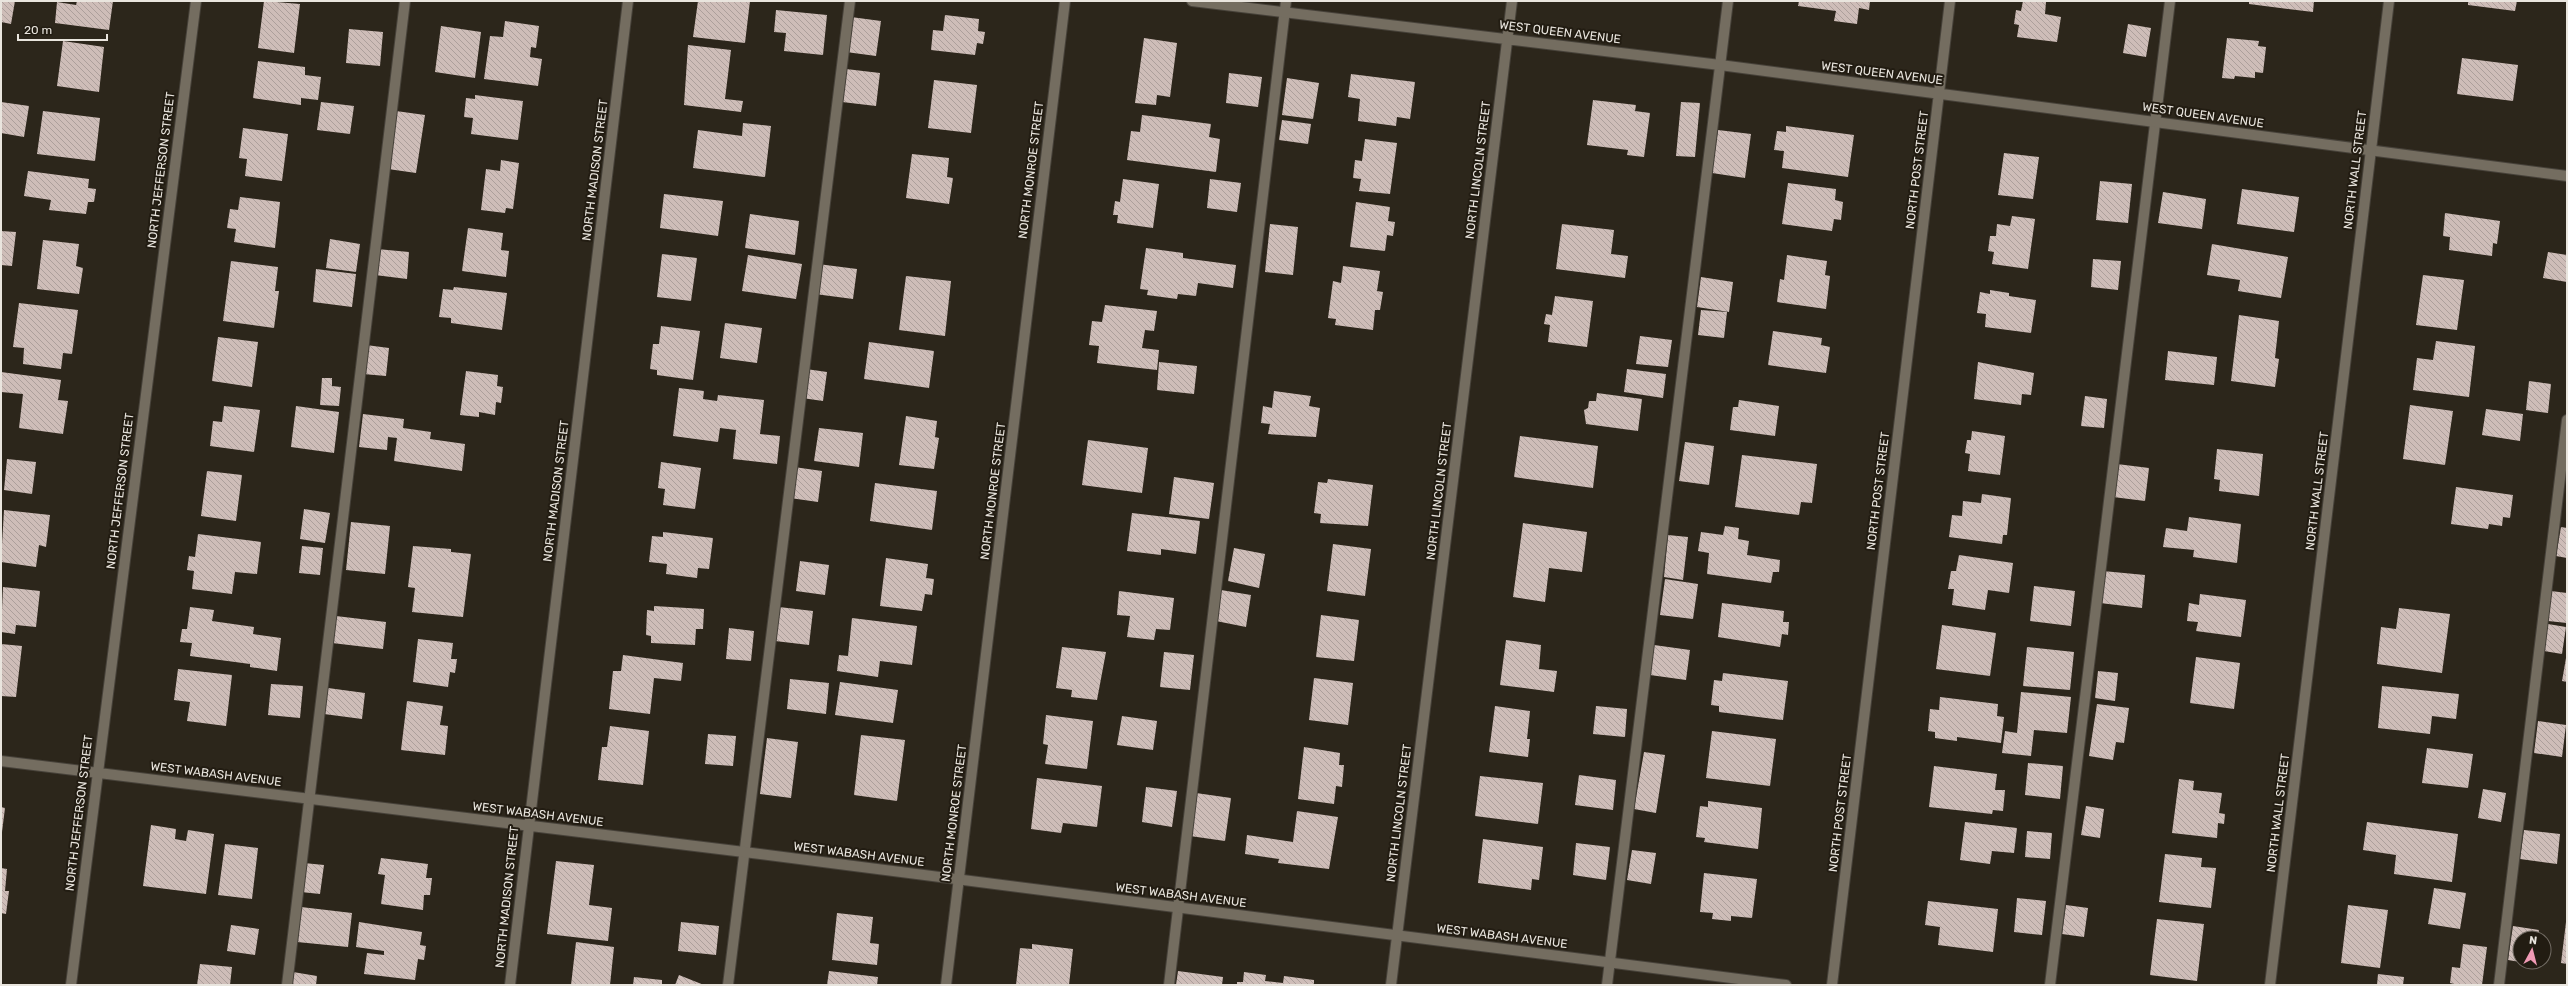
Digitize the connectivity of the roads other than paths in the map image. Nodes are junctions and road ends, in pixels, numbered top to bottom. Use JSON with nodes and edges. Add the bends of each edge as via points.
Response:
{"nodes":[{"id":1,"x":196,"y":1,"type":"edge"},
{"id":2,"x":405,"y":1,"type":"edge"},
{"id":3,"x":628,"y":1,"type":"edge"},
{"id":4,"x":850,"y":1,"type":"edge"},
{"id":5,"x":1065,"y":1,"type":"edge"},
{"id":6,"x":1192,"y":1,"type":"edge"},
{"id":7,"x":1286,"y":1,"type":"edge"},
{"id":8,"x":1512,"y":1,"type":"edge"},
{"id":9,"x":1728,"y":1,"type":"edge"},
{"id":10,"x":1950,"y":1,"type":"edge"},
{"id":11,"x":2170,"y":1,"type":"edge"},
{"id":12,"x":2388,"y":1,"type":"edge"},
{"id":13,"x":1285,"y":12,"type":"junction"},
{"id":14,"x":1507,"y":39,"type":"junction"},
{"id":15,"x":1720,"y":65,"type":"junction"},
{"id":16,"x":1939,"y":93,"type":"junction"},
{"id":17,"x":2156,"y":121,"type":"junction"},
{"id":18,"x":2371,"y":151,"type":"junction"},
{"id":19,"x":2567,"y":176,"type":"edge"},
{"id":20,"x":2567,"y":420,"type":"edge"},
{"id":21,"x":1,"y":761,"type":"edge"},
{"id":22,"x":97,"y":773,"type":"junction"},
{"id":23,"x":309,"y":799,"type":"junction"},
{"id":24,"x":528,"y":826,"type":"junction"},
{"id":25,"x":744,"y":852,"type":"junction"},
{"id":26,"x":959,"y":880,"type":"junction"},
{"id":27,"x":1178,"y":908,"type":"junction"},
{"id":28,"x":1397,"y":936,"type":"junction"},
{"id":29,"x":1610,"y":963,"type":"junction"},
{"id":30,"x":71,"y":985,"type":"edge"},
{"id":31,"x":287,"y":985,"type":"edge"},
{"id":32,"x":510,"y":985,"type":"edge"},
{"id":33,"x":728,"y":985,"type":"edge"},
{"id":34,"x":946,"y":985,"type":"edge"},
{"id":35,"x":1169,"y":985,"type":"edge"},
{"id":36,"x":1391,"y":985,"type":"edge"},
{"id":37,"x":1607,"y":985,"type":"edge"},
{"id":38,"x":1786,"y":985,"type":"edge"},
{"id":39,"x":1832,"y":985,"type":"edge"},
{"id":40,"x":2050,"y":985,"type":"edge"},
{"id":41,"x":2270,"y":985,"type":"edge"},
{"id":42,"x":2499,"y":985,"type":"edge"}],
"edges":[{"from":1,"to":22,"type":"street","name":"NORTH JEFFERSON STREET"},
{"from":2,"to":23,"type":"street"},
{"from":3,"to":24,"type":"street","name":"NORTH MADISON STREET"},
{"from":4,"to":25,"type":"street"},
{"from":5,"to":26,"type":"street","name":"NORTH MONROE STREET"},
{"from":6,"to":13,"type":"street","name":"WEST QUEEN AVENUE"},
{"from":7,"to":13,"type":"street"},
{"from":8,"to":14,"type":"street","name":"NORTH LINCOLN STREET"},
{"from":9,"to":15,"type":"street"},
{"from":10,"to":16,"type":"street","name":"NORTH POST STREET"},
{"from":11,"to":17,"type":"street"},
{"from":12,"to":18,"type":"street","name":"NORTH WALL STREET"},
{"from":13,"to":14,"type":"street","name":"WEST QUEEN AVENUE"},
{"from":13,"to":27,"type":"street"},
{"from":14,"to":15,"type":"street","name":"WEST QUEEN AVENUE"},
{"from":14,"to":28,"type":"street","name":"NORTH LINCOLN STREET"},
{"from":15,"to":16,"type":"street","name":"WEST QUEEN AVENUE"},
{"from":15,"to":29,"type":"street"},
{"from":16,"to":17,"type":"street","name":"WEST QUEEN AVENUE"},
{"from":16,"to":39,"type":"street","name":"NORTH POST STREET"},
{"from":17,"to":18,"type":"street","name":"WEST QUEEN AVENUE"},
{"from":17,"to":40,"type":"street"},
{"from":18,"to":19,"type":"street","name":"WEST QUEEN AVENUE"},
{"from":18,"to":41,"type":"street","name":"NORTH WALL STREET"},
{"from":20,"to":42,"type":"street"},
{"from":21,"to":22,"type":"street","name":"WEST WABASH AVENUE"},
{"from":22,"to":23,"type":"street","name":"WEST WABASH AVENUE"},
{"from":22,"to":30,"type":"street","name":"NORTH JEFFERSON STREET"},
{"from":23,"to":24,"type":"street","name":"WEST WABASH AVENUE"},
{"from":23,"to":31,"type":"street"},
{"from":24,"to":25,"type":"street","name":"WEST WABASH AVENUE"},
{"from":24,"to":32,"type":"street","name":"NORTH MADISON STREET"},
{"from":25,"to":26,"type":"street","name":"WEST WABASH AVENUE"},
{"from":25,"to":33,"type":"street"},
{"from":26,"to":27,"type":"street","name":"WEST WABASH AVENUE"},
{"from":26,"to":34,"type":"street","name":"NORTH MONROE STREET"},
{"from":27,"to":28,"type":"street","name":"WEST WABASH AVENUE"},
{"from":27,"to":35,"type":"street"},
{"from":28,"to":29,"type":"street","name":"WEST WABASH AVENUE"},
{"from":28,"to":36,"type":"street","name":"NORTH LINCOLN STREET"},
{"from":29,"to":37,"type":"street"},
{"from":29,"to":38,"type":"street","name":"WEST WABASH AVENUE"}]}
